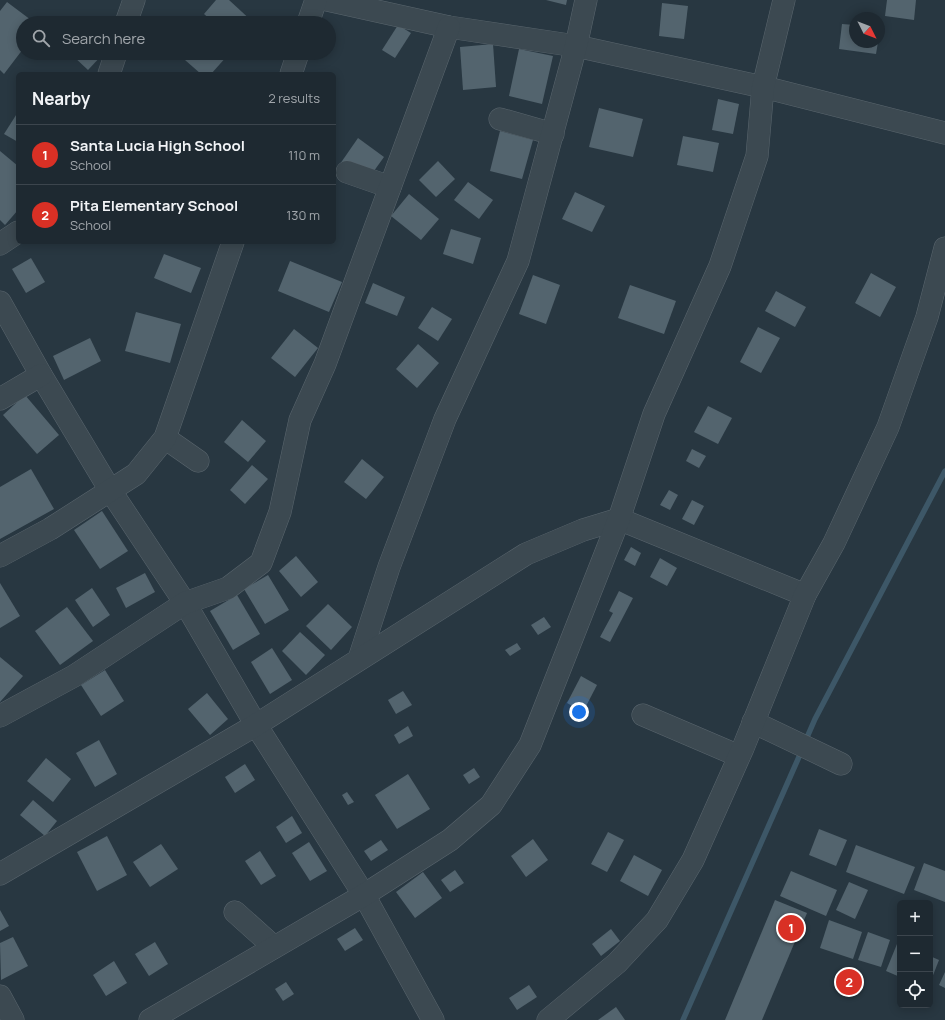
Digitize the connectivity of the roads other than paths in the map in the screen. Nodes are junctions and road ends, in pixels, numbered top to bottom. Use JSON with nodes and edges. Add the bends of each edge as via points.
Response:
{"nodes":[{"id":1,"x":134,"y":0,"type":"edge"},
{"id":2,"x":316,"y":0,"type":"edge"},
{"id":3,"x":327,"y":0,"type":"edge"},
{"id":4,"x":586,"y":0,"type":"edge"},
{"id":5,"x":784,"y":0,"type":"edge"},
{"id":6,"x":362,"y":4,"type":"edge"},
{"id":7,"x":128,"y":16,"type":"edge"},
{"id":8,"x":310,"y":16,"type":"edge"},
{"id":9,"x":449,"y":27,"type":"junction"},
{"id":10,"x":576,"y":46,"type":"junction"},
{"id":11,"x":114,"y":60,"type":"edge"},
{"id":12,"x":296,"y":60,"type":"edge"},
{"id":13,"x":110,"y":72,"type":"edge"},
{"id":14,"x":292,"y":72,"type":"edge"},
{"id":15,"x":763,"y":87,"type":"junction"},
{"id":16,"x":500,"y":119,"type":"dead end"},
{"id":17,"x":945,"y":133,"type":"edge"},
{"id":18,"x":553,"y":134,"type":"junction"},
{"id":19,"x":347,"y":172,"type":"dead end"},
{"id":20,"x":390,"y":187,"type":"junction"},
{"id":21,"x":16,"y":233,"type":"edge"},
{"id":22,"x":0,"y":244,"type":"edge"},
{"id":23,"x":232,"y":244,"type":"edge"},
{"id":24,"x":945,"y":248,"type":"edge"},
{"id":25,"x":0,"y":302,"type":"edge"},
{"id":26,"x":41,"y":375,"type":"junction"},
{"id":27,"x":0,"y":399,"type":"edge"},
{"id":28,"x":165,"y":438,"type":"junction"},
{"id":29,"x":198,"y":461,"type":"dead end"},
{"id":30,"x":110,"y":490,"type":"junction"},
{"id":31,"x":619,"y":519,"type":"junction"},
{"id":32,"x":0,"y":556,"type":"edge"},
{"id":33,"x":805,"y":595,"type":"junction"},
{"id":34,"x":185,"y":603,"type":"junction"},
{"id":35,"x":359,"y":660,"type":"junction"},
{"id":36,"x":643,"y":715,"type":"dead end"},
{"id":37,"x":0,"y":716,"type":"edge"},
{"id":38,"x":753,"y":722,"type":"junction"},
{"id":39,"x":256,"y":725,"type":"junction"},
{"id":40,"x":739,"y":756,"type":"junction"},
{"id":41,"x":841,"y":764,"type":"dead end"},
{"id":42,"x":0,"y":874,"type":"edge"},
{"id":43,"x":364,"y":895,"type":"junction"},
{"id":44,"x":235,"y":912,"type":"dead end"},
{"id":45,"x":274,"y":947,"type":"junction"},
{"id":46,"x":0,"y":996,"type":"edge"},
{"id":47,"x":13,"y":1020,"type":"edge"},
{"id":48,"x":150,"y":1020,"type":"edge"},
{"id":49,"x":433,"y":1020,"type":"edge"},
{"id":50,"x":548,"y":1020,"type":"edge"}],
"edges":[{"from":1,"to":7,"type":"street"},
{"from":2,"to":8,"type":"street"},
{"from":3,"to":6,"type":"street"},
{"from":4,"to":10,"type":"street"},
{"from":5,"to":15,"type":"street"},
{"from":6,"to":9,"type":"street"},
{"from":9,"to":10,"type":"street"},
{"from":9,"to":20,"type":"street"},
{"from":10,"to":15,"type":"street"},
{"from":10,"to":18,"type":"street"},
{"from":11,"to":13,"type":"street"},
{"from":12,"to":14,"type":"street"},
{"from":15,"to":17,"type":"street"},
{"from":15,"to":31,"type":"street","via":[[757,156],[720,266],[654,414]]},
{"from":16,"to":18,"type":"street"},
{"from":18,"to":35,"type":"street","via":[[518,261],[445,419],[389,567]]},
{"from":19,"to":20,"type":"street"},
{"from":20,"to":34,"type":"street","via":[[325,364],[300,420],[280,512],[260,563],[228,588]]},
{"from":21,"to":22,"type":"street"},
{"from":23,"to":28,"type":"street"},
{"from":24,"to":33,"type":"street","via":[[927,317],[888,427],[834,543]]},
{"from":25,"to":26,"type":"street"},
{"from":26,"to":27,"type":"street"},
{"from":26,"to":30,"type":"street"},
{"from":28,"to":29,"type":"street"},
{"from":28,"to":30,"type":"street","via":[[136,474]]},
{"from":30,"to":32,"type":"street"},
{"from":30,"to":34,"type":"street"},
{"from":31,"to":33,"type":"street"},
{"from":31,"to":35,"type":"street","via":[[583,530],[526,554]]},
{"from":31,"to":43,"type":"street","via":[[530,745],[491,805],[450,840]]},
{"from":33,"to":38,"type":"street"},
{"from":34,"to":37,"type":"street","via":[[74,676]]},
{"from":34,"to":39,"type":"street"},
{"from":35,"to":39,"type":"street"},
{"from":36,"to":40,"type":"street"},
{"from":38,"to":40,"type":"street"},
{"from":38,"to":41,"type":"street"},
{"from":39,"to":42,"type":"street"},
{"from":39,"to":43,"type":"street"},
{"from":40,"to":50,"type":"street","via":[[693,860],[657,920],[617,963]]},
{"from":43,"to":45,"type":"street"},
{"from":43,"to":49,"type":"street"},
{"from":44,"to":45,"type":"street"},
{"from":45,"to":48,"type":"street"},
{"from":46,"to":47,"type":"street"}]}
